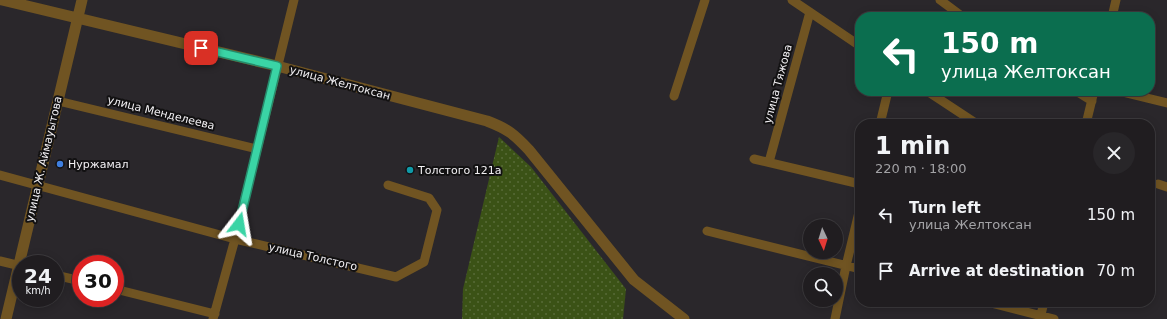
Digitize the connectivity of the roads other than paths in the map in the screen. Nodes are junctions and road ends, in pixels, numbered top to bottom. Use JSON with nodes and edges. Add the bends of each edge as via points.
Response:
{"nodes":[{"id":1,"x":2,"y":0,"type":"edge"},
{"id":2,"x":82,"y":0,"type":"edge"},
{"id":3,"x":294,"y":0,"type":"edge"},
{"id":4,"x":705,"y":0,"type":"edge"},
{"id":5,"x":792,"y":0,"type":"edge"},
{"id":6,"x":940,"y":0,"type":"edge"},
{"id":7,"x":1116,"y":0,"type":"edge"},
{"id":8,"x":810,"y":12,"type":"junction"},
{"id":9,"x":956,"y":12,"type":"edge"},
{"id":10,"x":1113,"y":12,"type":"edge"},
{"id":11,"x":78,"y":18,"type":"junction"},
{"id":12,"x":855,"y":43,"type":"edge"},
{"id":13,"x":277,"y":66,"type":"junction"},
{"id":14,"x":674,"y":96,"type":"dead end"},
{"id":15,"x":887,"y":96,"type":"edge"},
{"id":16,"x":935,"y":96,"type":"edge"},
{"id":17,"x":1084,"y":96,"type":"edge"},
{"id":18,"x":1093,"y":96,"type":"edge"},
{"id":19,"x":1140,"y":96,"type":"edge"},
{"id":20,"x":58,"y":101,"type":"junction"},
{"id":21,"x":1092,"y":101,"type":"junction"},
{"id":22,"x":1167,"y":102,"type":"edge"},
{"id":23,"x":881,"y":119,"type":"edge"},
{"id":24,"x":969,"y":119,"type":"edge"},
{"id":25,"x":1087,"y":119,"type":"edge"},
{"id":26,"x":257,"y":149,"type":"junction"},
{"id":27,"x":754,"y":159,"type":"dead end"},
{"id":28,"x":769,"y":162,"type":"junction"},
{"id":29,"x":0,"y":175,"type":"edge"},
{"id":30,"x":855,"y":183,"type":"edge"},
{"id":31,"x":38,"y":185,"type":"junction"},
{"id":32,"x":388,"y":186,"type":"dead end"},
{"id":33,"x":855,"y":229,"type":"edge"},
{"id":34,"x":706,"y":231,"type":"dead end"},
{"id":35,"x":235,"y":239,"type":"junction"},
{"id":36,"x":22,"y":255,"type":"edge"},
{"id":37,"x":0,"y":261,"type":"edge"},
{"id":38,"x":12,"y":264,"type":"edge"},
{"id":39,"x":846,"y":266,"type":"junction"},
{"id":40,"x":855,"y":269,"type":"edge"},
{"id":41,"x":124,"y":292,"type":"edge"},
{"id":42,"x":12,"y":296,"type":"edge"},
{"id":43,"x":1005,"y":307,"type":"edge"},
{"id":44,"x":1043,"y":307,"type":"edge"},
{"id":45,"x":214,"y":317,"type":"edge"},
{"id":46,"x":1040,"y":317,"type":"edge"},
{"id":47,"x":6,"y":319,"type":"edge"},
{"id":48,"x":684,"y":319,"type":"edge"},
{"id":49,"x":835,"y":319,"type":"edge"},
{"id":50,"x":1054,"y":319,"type":"edge"}],
"edges":[{"from":1,"to":11,"type":"street","name":"улица Желтоксан"},
{"from":2,"to":11,"type":"street","name":"улица Ж. Аймауытова"},
{"from":3,"to":13,"type":"street"},
{"from":4,"to":14,"type":"street"},
{"from":5,"to":8,"type":"street"},
{"from":6,"to":9,"type":"street"},
{"from":7,"to":10,"type":"street"},
{"from":8,"to":12,"type":"street"},
{"from":8,"to":28,"type":"street","name":"улица Тяжова"},
{"from":11,"to":13,"type":"street","name":"улица Желтоксан"},
{"from":11,"to":20,"type":"street","name":"улица Ж. Аймауытова"},
{"from":13,"to":26,"type":"street"},
{"from":13,"to":48,"type":"street","name":"улица Желтоксан","via":[[503,127],[514,134],[529,150],[634,280]]},
{"from":15,"to":23,"type":"street"},
{"from":16,"to":24,"type":"street"},
{"from":17,"to":21,"type":"street"},
{"from":18,"to":21,"type":"street"},
{"from":19,"to":22,"type":"street"},
{"from":20,"to":26,"type":"street","name":"улица Менделеева"},
{"from":20,"to":31,"type":"street","name":"улица Ж. Аймауытова"},
{"from":21,"to":25,"type":"street"},
{"from":26,"to":35,"type":"street"},
{"from":27,"to":28,"type":"street"},
{"from":28,"to":30,"type":"street"},
{"from":29,"to":31,"type":"street","name":"улица Толстого"},
{"from":31,"to":35,"type":"street","name":"улица Толстого"},
{"from":31,"to":36,"type":"street","name":"улица Ж. Аймауытова"},
{"from":32,"to":35,"type":"street","name":"улица Толстого","via":[[429,198],[437,210],[424,262],[396,277]]},
{"from":33,"to":39,"type":"street"},
{"from":34,"to":39,"type":"street"},
{"from":35,"to":45,"type":"street"},
{"from":37,"to":38,"type":"street"},
{"from":39,"to":40,"type":"street"},
{"from":39,"to":49,"type":"street"},
{"from":41,"to":45,"type":"street"},
{"from":42,"to":47,"type":"street","name":"улица Ж. Аймауытова"},
{"from":43,"to":46,"type":"street"},
{"from":44,"to":46,"type":"street"},
{"from":46,"to":50,"type":"street"}]}
